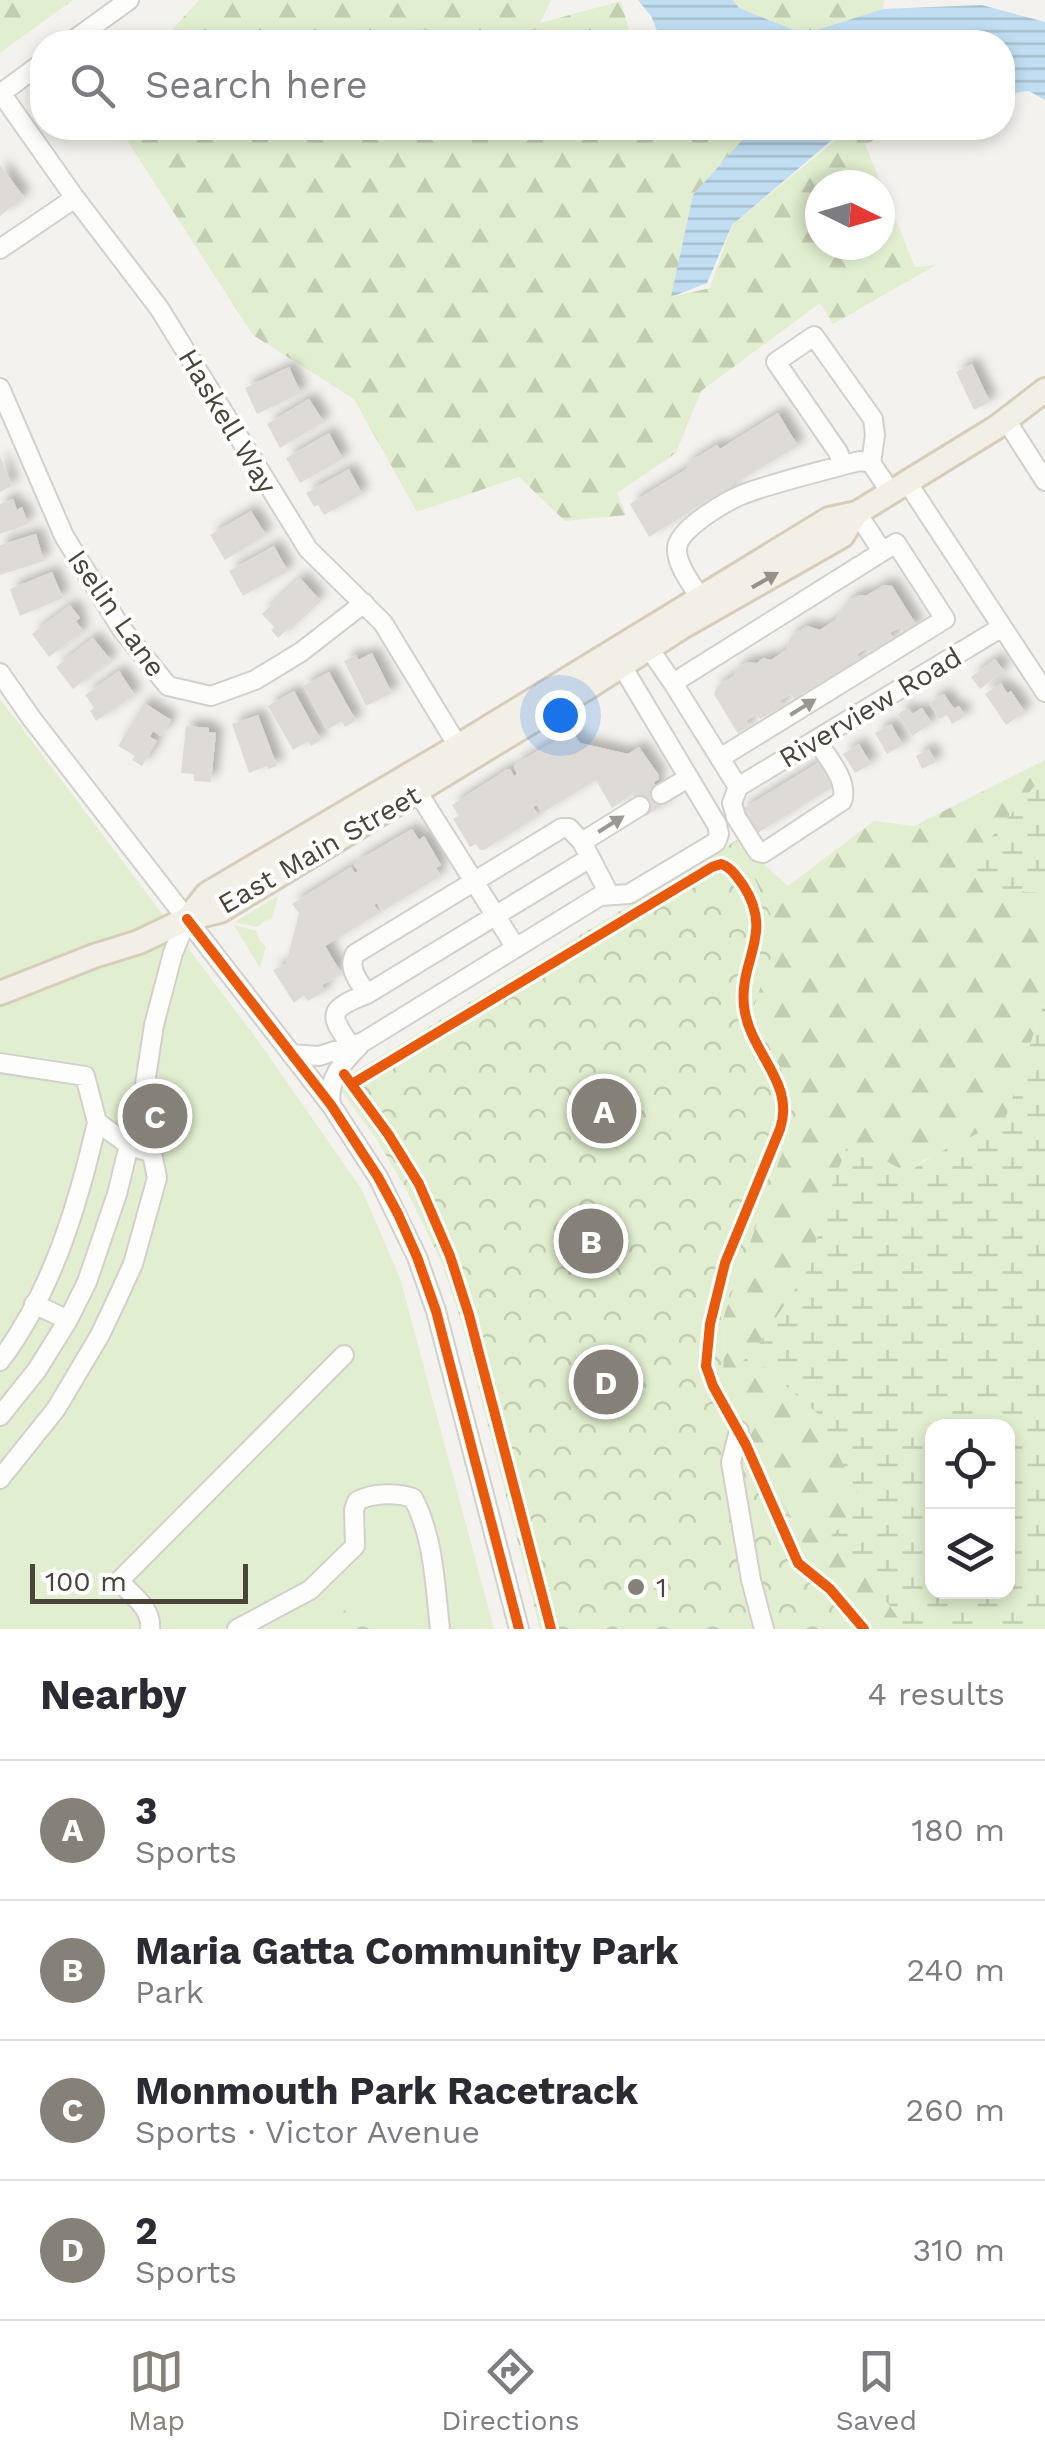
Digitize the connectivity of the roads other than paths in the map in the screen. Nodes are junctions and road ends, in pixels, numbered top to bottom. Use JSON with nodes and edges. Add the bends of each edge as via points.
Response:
{"nodes":[{"id":1,"x":129,"y":0,"type":"edge"},
{"id":2,"x":88,"y":30,"type":"edge"},
{"id":3,"x":30,"y":72,"type":"edge"},
{"id":4,"x":1,"y":93,"type":"edge"},
{"id":5,"x":30,"y":134,"type":"edge"},
{"id":6,"x":34,"y":140,"type":"edge"},
{"id":7,"x":75,"y":198,"type":"junction"},
{"id":8,"x":0,"y":248,"type":"edge"},
{"id":9,"x":0,"y":388,"type":"edge"},
{"id":10,"x":1045,"y":390,"type":"edge"},
{"id":11,"x":1006,"y":420,"type":"junction"},
{"id":12,"x":870,"y":463,"type":"junction"},
{"id":13,"x":843,"y":465,"type":"junction"},
{"id":14,"x":1045,"y":481,"type":"edge"},
{"id":15,"x":898,"y":487,"type":"junction"},
{"id":16,"x":857,"y":513,"type":"junction"},
{"id":17,"x":882,"y":551,"type":"junction"},
{"id":18,"x":700,"y":598,"type":"junction"},
{"id":19,"x":364,"y":603,"type":"junction"},
{"id":20,"x":1002,"y":627,"type":"junction"},
{"id":21,"x":928,"y":630,"type":"junction"},
{"id":22,"x":644,"y":642,"type":"junction"},
{"id":23,"x":948,"y":660,"type":"junction"},
{"id":24,"x":622,"y":666,"type":"junction"},
{"id":25,"x":0,"y":674,"type":"edge"},
{"id":26,"x":673,"y":683,"type":"junction"},
{"id":27,"x":1045,"y":692,"type":"edge"},
{"id":28,"x":816,"y":740,"type":"junction"},
{"id":29,"x":458,"y":746,"type":"junction"},
{"id":30,"x":720,"y":758,"type":"junction"},
{"id":31,"x":688,"y":778,"type":"junction"},
{"id":32,"x":738,"y":788,"type":"junction"},
{"id":33,"x":418,"y":791,"type":"junction"},
{"id":34,"x":661,"y":794,"type":"dead end"},
{"id":35,"x":640,"y":806,"type":"dead end"},
{"id":36,"x":586,"y":850,"type":"junction"},
{"id":37,"x":473,"y":882,"type":"junction"},
{"id":38,"x":608,"y":895,"type":"junction"},
{"id":39,"x":494,"y":915,"type":"junction"},
{"id":40,"x":188,"y":919,"type":"junction"},
{"id":41,"x":516,"y":948,"type":"junction"},
{"id":42,"x":0,"y":993,"type":"edge"},
{"id":43,"x":368,"y":994,"type":"junction"},
{"id":44,"x":154,"y":1025,"type":"junction"},
{"id":45,"x":340,"y":1030,"type":"junction"},
{"id":46,"x":356,"y":1047,"type":"junction"},
{"id":47,"x":291,"y":1054,"type":"junction"},
{"id":48,"x":326,"y":1054,"type":"junction"},
{"id":49,"x":0,"y":1063,"type":"edge"},
{"id":50,"x":331,"y":1105,"type":"junction"},
{"id":51,"x":151,"y":1118,"type":"junction"},
{"id":52,"x":98,"y":1122,"type":"junction"},
{"id":53,"x":128,"y":1146,"type":"junction"},
{"id":54,"x":152,"y":1153,"type":"junction"},
{"id":55,"x":34,"y":1304,"type":"junction"},
{"id":56,"x":68,"y":1320,"type":"junction"},
{"id":57,"x":51,"y":1348,"type":"junction"},
{"id":58,"x":344,"y":1355,"type":"dead end"},
{"id":59,"x":4,"y":1356,"type":"edge"},
{"id":60,"x":82,"y":1366,"type":"junction"},
{"id":61,"x":37,"y":1370,"type":"junction"},
{"id":62,"x":0,"y":1416,"type":"edge"},
{"id":63,"x":738,"y":1431,"type":"dead end"},
{"id":64,"x":0,"y":1479,"type":"edge"},
{"id":65,"x":150,"y":1629,"type":"edge"},
{"id":66,"x":238,"y":1629,"type":"edge"},
{"id":67,"x":440,"y":1629,"type":"edge"},
{"id":68,"x":519,"y":1629,"type":"edge"},
{"id":69,"x":764,"y":1629,"type":"edge"}],
"edges":[{"from":1,"to":2,"type":"street"},
{"from":3,"to":4,"type":"street"},
{"from":4,"to":5,"type":"street","name":"Haskell Way"},
{"from":6,"to":7,"type":"street","name":"Haskell Way"},
{"from":7,"to":8,"type":"street"},
{"from":7,"to":19,"type":"street","name":"Haskell Way","via":[[159,308],[308,549]]},
{"from":9,"to":19,"type":"street","name":"Iselin Lane","via":[[64,536],[121,628],[168,686],[210,696],[256,680]]},
{"from":10,"to":11,"type":"main road","name":"East Main Street"},
{"from":11,"to":14,"type":"street"},
{"from":11,"to":15,"type":"main road","name":"East Main Street"},
{"from":12,"to":13,"type":"street"},
{"from":12,"to":13,"type":"street","via":[[873,419],[814,336],[776,362]]},
{"from":12,"to":15,"type":"street"},
{"from":13,"to":18,"type":"street","via":[[740,496],[684,532],[678,556]]},
{"from":15,"to":16,"type":"main road","name":"East Main Street"},
{"from":15,"to":20,"type":"street"},
{"from":16,"to":17,"type":"street"},
{"from":16,"to":18,"type":"main road","name":"East Main Street","via":[[829,519]]},
{"from":22,"to":16,"type":"main road","name":"East Main Street","one_way":true,"via":[[842,536]]},
{"from":17,"to":21,"type":"street","via":[[896,542],[946,619]]},
{"from":17,"to":26,"type":"street"},
{"from":18,"to":22,"type":"main road","name":"East Main Street"},
{"from":19,"to":29,"type":"street","name":"Haskell Way"},
{"from":20,"to":23,"type":"street","name":"Riverview Road"},
{"from":20,"to":27,"type":"street"},
{"from":21,"to":23,"type":"street"},
{"from":30,"to":21,"type":"street","one_way":true},
{"from":22,"to":24,"type":"main road","name":"East Main Street"},
{"from":22,"to":26,"type":"street"},
{"from":22,"to":29,"type":"main road","name":"East Main Street"},
{"from":23,"to":28,"type":"street","name":"Riverview Road"},
{"from":24,"to":31,"type":"street"},
{"from":24,"to":33,"type":"main road","name":"East Main Street"},
{"from":25,"to":40,"type":"street"},
{"from":26,"to":30,"type":"street"},
{"from":28,"to":32,"type":"street","name":"Riverview Road"},
{"from":28,"to":32,"type":"street","via":[[843,785],[842,802],[763,853],[736,817]]},
{"from":29,"to":40,"type":"main road","name":"East Main Street","via":[[207,894]]},
{"from":30,"to":32,"type":"street"},
{"from":31,"to":34,"type":"street"},
{"from":31,"to":38,"type":"street","via":[[717,825],[716,842],[630,894]]},
{"from":33,"to":37,"type":"street"},
{"from":33,"to":40,"type":"main road","name":"East Main Street","via":[[220,911]]},
{"from":36,"to":35,"type":"street","one_way":true},
{"from":36,"to":37,"type":"street","via":[[562,828]]},
{"from":36,"to":38,"type":"street"},
{"from":36,"to":39,"type":"street"},
{"from":37,"to":39,"type":"street"},
{"from":37,"to":43,"type":"street","via":[[354,954],[352,969]]},
{"from":38,"to":41,"type":"street"},
{"from":39,"to":41,"type":"street"},
{"from":39,"to":43,"type":"street"},
{"from":40,"to":42,"type":"main road"},
{"from":40,"to":44,"type":"street"},
{"from":40,"to":47,"type":"street"},
{"from":41,"to":46,"type":"street"},
{"from":43,"to":45,"type":"street","via":[[336,1011]]},
{"from":44,"to":51,"type":"street","via":[[160,1051]]},
{"from":44,"to":53,"type":"street","via":[[141,1117]]},
{"from":45,"to":46,"type":"street"},
{"from":45,"to":48,"type":"street","via":[[341,1044]]},
{"from":46,"to":48,"type":"street"},
{"from":46,"to":50,"type":"street","via":[[333,1078]]},
{"from":47,"to":48,"type":"street"},
{"from":47,"to":50,"type":"street"},
{"from":49,"to":52,"type":"street","via":[[85,1076]]},
{"from":50,"to":68,"type":"street","via":[[378,1177],[423,1275]]},
{"from":51,"to":53,"type":"street"},
{"from":51,"to":54,"type":"street"},
{"from":52,"to":53,"type":"street"},
{"from":52,"to":55,"type":"street","via":[[80,1196]]},
{"from":53,"to":54,"type":"street"},
{"from":53,"to":56,"type":"street","via":[[103,1238]]},
{"from":54,"to":60,"type":"street","via":[[157,1178],[132,1264]]},
{"from":55,"to":56,"type":"street"},
{"from":55,"to":59,"type":"street"},
{"from":56,"to":57,"type":"street"},
{"from":57,"to":60,"type":"street"},
{"from":57,"to":61,"type":"street"},
{"from":58,"to":65,"type":"street","via":[[119,1581],[147,1610]]},
{"from":59,"to":61,"type":"street"},
{"from":60,"to":64,"type":"street"},
{"from":61,"to":62,"type":"street"},
{"from":63,"to":69,"type":"street","via":[[730,1462]]},
{"from":66,"to":67,"type":"street","via":[[310,1590],[355,1546],[357,1500],[402,1494],[413,1498],[424,1522]]}]}
